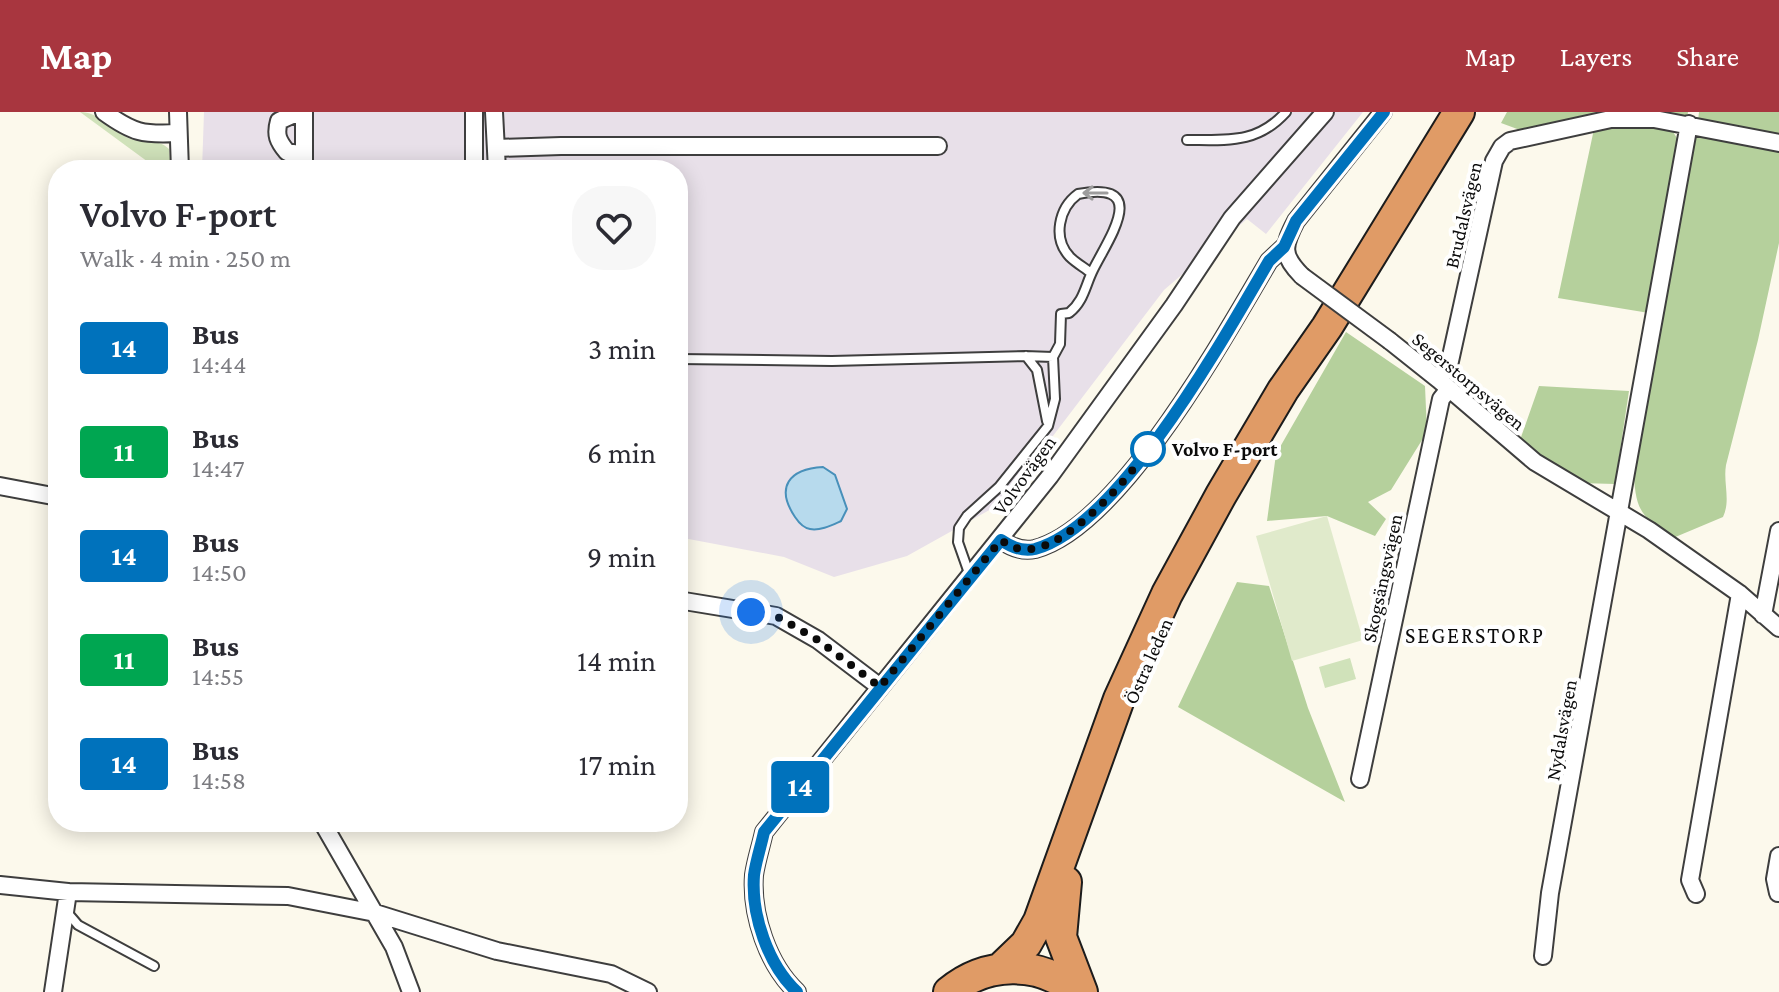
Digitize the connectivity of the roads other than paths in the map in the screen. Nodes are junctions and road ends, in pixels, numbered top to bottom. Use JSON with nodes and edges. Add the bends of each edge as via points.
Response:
{"nodes":[{"id":1,"x":104,"y":112,"type":"edge"},
{"id":2,"x":178,"y":112,"type":"edge"},
{"id":3,"x":301,"y":112,"type":"edge"},
{"id":4,"x":474,"y":112,"type":"edge"},
{"id":5,"x":494,"y":112,"type":"edge"},
{"id":6,"x":1286,"y":112,"type":"edge"},
{"id":7,"x":1325,"y":112,"type":"edge"},
{"id":8,"x":1383,"y":112,"type":"edge"},
{"id":9,"x":1459,"y":112,"type":"edge"},
{"id":10,"x":1689,"y":124,"type":"junction"},
{"id":11,"x":178,"y":133,"type":"junction"},
{"id":12,"x":1187,"y":140,"type":"dead end"},
{"id":13,"x":1779,"y":143,"type":"edge"},
{"id":14,"x":938,"y":146,"type":"dead end"},
{"id":15,"x":496,"y":148,"type":"junction"},
{"id":16,"x":179,"y":160,"type":"edge"},
{"id":17,"x":301,"y":160,"type":"edge"},
{"id":18,"x":304,"y":160,"type":"edge"},
{"id":19,"x":474,"y":160,"type":"edge"},
{"id":20,"x":497,"y":160,"type":"edge"},
{"id":21,"x":1284,"y":247,"type":"junction"},
{"id":22,"x":1091,"y":273,"type":"junction"},
{"id":23,"x":1310,"y":352,"type":"junction"},
{"id":24,"x":1025,"y":356,"type":"junction"},
{"id":25,"x":1053,"y":357,"type":"junction"},
{"id":26,"x":688,"y":359,"type":"edge"},
{"id":27,"x":1444,"y":384,"type":"junction"},
{"id":28,"x":1048,"y":426,"type":"junction"},
{"id":29,"x":0,"y":486,"type":"edge"},
{"id":30,"x":48,"y":495,"type":"edge"},
{"id":31,"x":1620,"y":511,"type":"junction"},
{"id":32,"x":1779,"y":531,"type":"edge"},
{"id":33,"x":1001,"y":540,"type":"junction"},
{"id":34,"x":970,"y":576,"type":"junction"},
{"id":35,"x":1740,"y":594,"type":"junction"},
{"id":36,"x":688,"y":602,"type":"edge"},
{"id":37,"x":1763,"y":615,"type":"junction"},
{"id":38,"x":1779,"y":628,"type":"edge"},
{"id":39,"x":880,"y":687,"type":"junction"},
{"id":40,"x":1360,"y":779,"type":"dead end"},
{"id":41,"x":328,"y":832,"type":"edge"},
{"id":42,"x":1779,"y":856,"type":"edge"},
{"id":43,"x":0,"y":885,"type":"edge"},
{"id":44,"x":68,"y":892,"type":"junction"},
{"id":45,"x":1778,"y":893,"type":"edge"},
{"id":46,"x":1696,"y":894,"type":"dead end"},
{"id":47,"x":66,"y":910,"type":"junction"},
{"id":48,"x":375,"y":913,"type":"junction"},
{"id":49,"x":1543,"y":956,"type":"dead end"},
{"id":50,"x":154,"y":966,"type":"dead end"},
{"id":51,"x":1001,"y":968,"type":"junction"},
{"id":52,"x":53,"y":992,"type":"edge"},
{"id":53,"x":411,"y":992,"type":"edge"},
{"id":54,"x":648,"y":992,"type":"edge"},
{"id":55,"x":797,"y":992,"type":"edge"},
{"id":56,"x":949,"y":992,"type":"edge"},
{"id":57,"x":1075,"y":992,"type":"edge"},
{"id":58,"x":1082,"y":992,"type":"edge"}],
"edges":[{"from":1,"to":11,"type":"street","via":[[148,135]]},
{"from":2,"to":11,"type":"street"},
{"from":3,"to":17,"type":"street","via":[[279,121],[276,133],[287,152]]},
{"from":3,"to":18,"type":"street"},
{"from":4,"to":19,"type":"street"},
{"from":5,"to":15,"type":"street"},
{"from":6,"to":12,"type":"lane","via":[[1256,135]]},
{"from":7,"to":33,"type":"street","name":"Volvovägen","via":[[1232,218]]},
{"from":8,"to":21,"type":"street","via":[[1296,221]]},
{"from":9,"to":23,"type":"highway","name":"Östra leden"},
{"from":10,"to":13,"type":"street","name":"Brudalsvägen"},
{"from":10,"to":27,"type":"street","name":"Brudalsvägen","via":[[1611,119],[1521,137],[1502,147],[1494,161]]},
{"from":10,"to":31,"type":"street","name":"Nydalsvägen"},
{"from":11,"to":16,"type":"street"},
{"from":14,"to":15,"type":"street"},
{"from":15,"to":20,"type":"street"},
{"from":21,"to":27,"type":"street","name":"Segerstorpsvägen","bridge":true,"via":[[1302,276]]},
{"from":21,"to":33,"type":"street","via":[[1269,261],[1178,408],[1108,498],[1059,537],[1034,549],[1014,549]]},
{"from":22,"to":22,"type":"lane","one_way":true,"via":[[1120,218],[1121,206],[1104,191],[1078,194],[1063,211],[1064,247]]},
{"from":22,"to":25,"type":"lane","via":[[1077,307],[1061,314],[1060,344]]},
{"from":23,"to":51,"type":"highway","name":"Östra leden","via":[[1241,460],[1167,594],[1119,699],[1039,921],[1026,944]]},
{"from":23,"to":58,"type":"highway","name":"Östra leden","via":[[1180,590],[1140,675],[1082,824],[1067,873],[1061,937]]},
{"from":24,"to":25,"type":"lane"},
{"from":24,"to":26,"type":"lane"},
{"from":24,"to":28,"type":"lane","via":[[1037,370]]},
{"from":25,"to":28,"type":"lane","via":[[1055,399]]},
{"from":27,"to":31,"type":"street","name":"Segerstorpsvägen","via":[[1535,462]]},
{"from":27,"to":40,"type":"street","name":"Skogsängsvägen"},
{"from":28,"to":34,"type":"lane","via":[[959,528],[958,542]]},
{"from":29,"to":30,"type":"street"},
{"from":31,"to":35,"type":"street","name":"Segerstorpsvägen"},
{"from":31,"to":49,"type":"street","name":"Nydalsvägen"},
{"from":32,"to":37,"type":"street"},
{"from":33,"to":34,"type":"street","name":"Volvovägen"},
{"from":34,"to":39,"type":"street","name":"Volvovägen"},
{"from":35,"to":37,"type":"street","name":"Segerstorpsvägen"},
{"from":35,"to":46,"type":"street","via":[[1690,880]]},
{"from":36,"to":39,"type":"street","via":[[776,616]]},
{"from":37,"to":38,"type":"street","name":"Segerstorpsvägen"},
{"from":39,"to":55,"type":"street","name":"Volvovägen","via":[[764,832],[754,874],[755,912],[773,959]]},
{"from":41,"to":48,"type":"street"},
{"from":42,"to":45,"type":"street"},
{"from":43,"to":44,"type":"street"},
{"from":44,"to":47,"type":"street"},
{"from":44,"to":48,"type":"street","via":[[288,896]]},
{"from":47,"to":50,"type":"lane","via":[[78,925]]},
{"from":47,"to":52,"type":"street"},
{"from":48,"to":53,"type":"street"},
{"from":48,"to":54,"type":"street","via":[[497,951],[611,974]]},
{"from":51,"to":56,"type":"highway","via":[[979,973]]},
{"from":51,"to":57,"type":"highway","via":[[1048,974]]}]}
